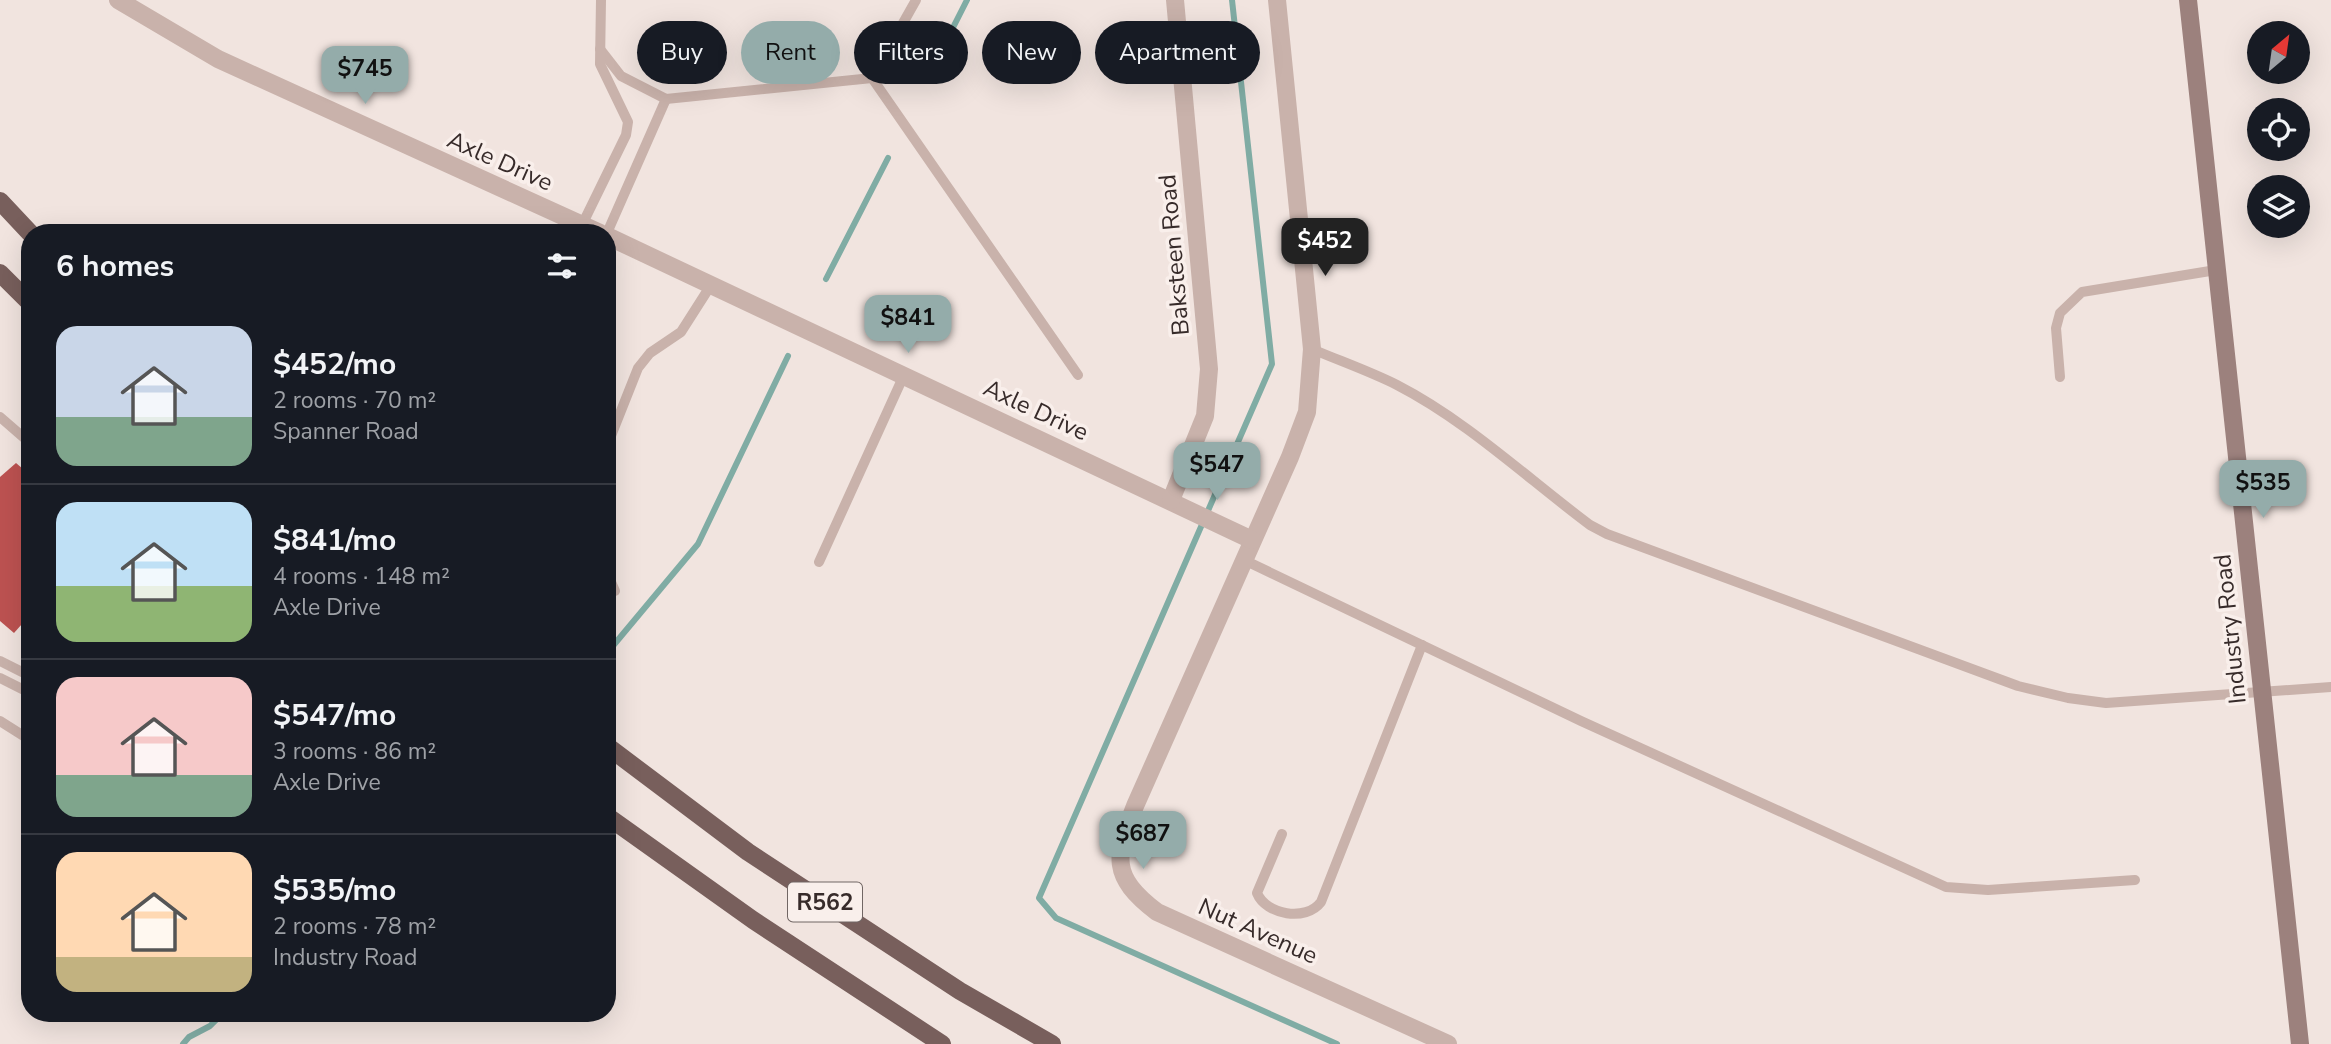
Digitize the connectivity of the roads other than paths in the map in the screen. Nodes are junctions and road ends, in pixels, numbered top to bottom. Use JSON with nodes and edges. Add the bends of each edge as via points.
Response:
{"nodes":[{"id":1,"x":118,"y":0,"type":"edge"},
{"id":2,"x":601,"y":0,"type":"edge"},
{"id":3,"x":916,"y":0,"type":"edge"},
{"id":4,"x":1175,"y":0,"type":"edge"},
{"id":5,"x":1277,"y":0,"type":"edge"},
{"id":6,"x":2188,"y":0,"type":"edge"},
{"id":7,"x":904,"y":21,"type":"edge"},
{"id":8,"x":600,"y":49,"type":"junction"},
{"id":9,"x":854,"y":80,"type":"edge"},
{"id":10,"x":876,"y":84,"type":"edge"},
{"id":11,"x":666,"y":99,"type":"junction"},
{"id":12,"x":0,"y":201,"type":"edge"},
{"id":13,"x":22,"y":224,"type":"edge"},
{"id":14,"x":580,"y":224,"type":"edge"},
{"id":15,"x":582,"y":224,"type":"edge"},
{"id":16,"x":612,"y":224,"type":"edge"},
{"id":17,"x":616,"y":239,"type":"edge"},
{"id":18,"x":2216,"y":270,"type":"junction"},
{"id":19,"x":0,"y":272,"type":"edge"},
{"id":20,"x":712,"y":285,"type":"junction"},
{"id":21,"x":21,"y":294,"type":"edge"},
{"id":22,"x":1312,"y":349,"type":"junction"},
{"id":23,"x":904,"y":375,"type":"junction"},
{"id":24,"x":1078,"y":375,"type":"dead end"},
{"id":25,"x":2060,"y":377,"type":"dead end"},
{"id":26,"x":0,"y":417,"type":"edge"},
{"id":27,"x":616,"y":423,"type":"edge"},
{"id":28,"x":21,"y":435,"type":"edge"},
{"id":29,"x":1171,"y":500,"type":"junction"},
{"id":30,"x":1252,"y":540,"type":"junction"},
{"id":31,"x":1244,"y":560,"type":"junction"},
{"id":32,"x":819,"y":562,"type":"dead end"},
{"id":33,"x":1422,"y":645,"type":"junction"},
{"id":34,"x":0,"y":661,"type":"edge"},
{"id":35,"x":21,"y":672,"type":"edge"},
{"id":36,"x":0,"y":678,"type":"edge"},
{"id":37,"x":2331,"y":687,"type":"edge"},
{"id":38,"x":21,"y":688,"type":"edge"},
{"id":39,"x":2262,"y":692,"type":"junction"},
{"id":40,"x":0,"y":721,"type":"edge"},
{"id":41,"x":21,"y":734,"type":"edge"},
{"id":42,"x":616,"y":753,"type":"edge"},
{"id":43,"x":616,"y":822,"type":"edge"},
{"id":44,"x":1282,"y":834,"type":"dead end"},
{"id":45,"x":2136,"y":880,"type":"dead end"},
{"id":46,"x":942,"y":1044,"type":"edge"},
{"id":47,"x":1052,"y":1044,"type":"edge"},
{"id":48,"x":1447,"y":1044,"type":"edge"},
{"id":49,"x":2300,"y":1044,"type":"edge"}],
"edges":[{"from":1,"to":14,"type":"street","name":"Axle Drive","via":[[218,59]]},
{"from":2,"to":8,"type":"lane"},
{"from":3,"to":7,"type":"lane"},
{"from":4,"to":29,"type":"street","name":"Baksteen Road","via":[[1209,369],[1205,416]]},
{"from":5,"to":22,"type":"street","name":"Nut Avenue"},
{"from":6,"to":18,"type":"street","name":"Industry Road"},
{"from":8,"to":11,"type":"lane","via":[[621,76]]},
{"from":8,"to":15,"type":"lane","via":[[600,64],[628,122]]},
{"from":9,"to":11,"type":"lane"},
{"from":10,"to":24,"type":"lane"},
{"from":11,"to":16,"type":"lane"},
{"from":12,"to":13,"type":"main road"},
{"from":17,"to":20,"type":"street","name":"Axle Drive"},
{"from":18,"to":25,"type":"lane","via":[[2082,292],[2060,313],[2056,328]]},
{"from":18,"to":39,"type":"street","name":"Industry Road"},
{"from":19,"to":21,"type":"main road"},
{"from":20,"to":23,"type":"street","name":"Axle Drive"},
{"from":20,"to":27,"type":"lane","via":[[681,332],[650,353],[638,368]]},
{"from":22,"to":30,"type":"street","name":"Nut Avenue","via":[[1307,412]]},
{"from":22,"to":39,"type":"lane","via":[[1397,385],[1432,406],[1607,534],[2018,686],[2106,703]]},
{"from":23,"to":29,"type":"street","name":"Axle Drive"},
{"from":23,"to":32,"type":"lane"},
{"from":26,"to":28,"type":"lane"},
{"from":29,"to":30,"type":"street","name":"Axle Drive"},
{"from":30,"to":31,"type":"street","name":"Nut Avenue"},
{"from":31,"to":33,"type":"lane"},
{"from":31,"to":48,"type":"street","name":"Nut Avenue","via":[[1121,843],[1120,865],[1127,883],[1157,912]]},
{"from":33,"to":44,"type":"lane","via":[[1321,902],[1303,915],[1274,910],[1261,902],[1257,893]]},
{"from":33,"to":45,"type":"lane","via":[[1946,887],[1989,890]]},
{"from":34,"to":35,"type":"lane"},
{"from":36,"to":38,"type":"lane"},
{"from":37,"to":39,"type":"lane"},
{"from":39,"to":49,"type":"street","name":"Industry Road"},
{"from":40,"to":41,"type":"lane"},
{"from":42,"to":47,"type":"main road","number":"R562","via":[[748,852]]},
{"from":43,"to":46,"type":"main road","number":"R562"}]}
